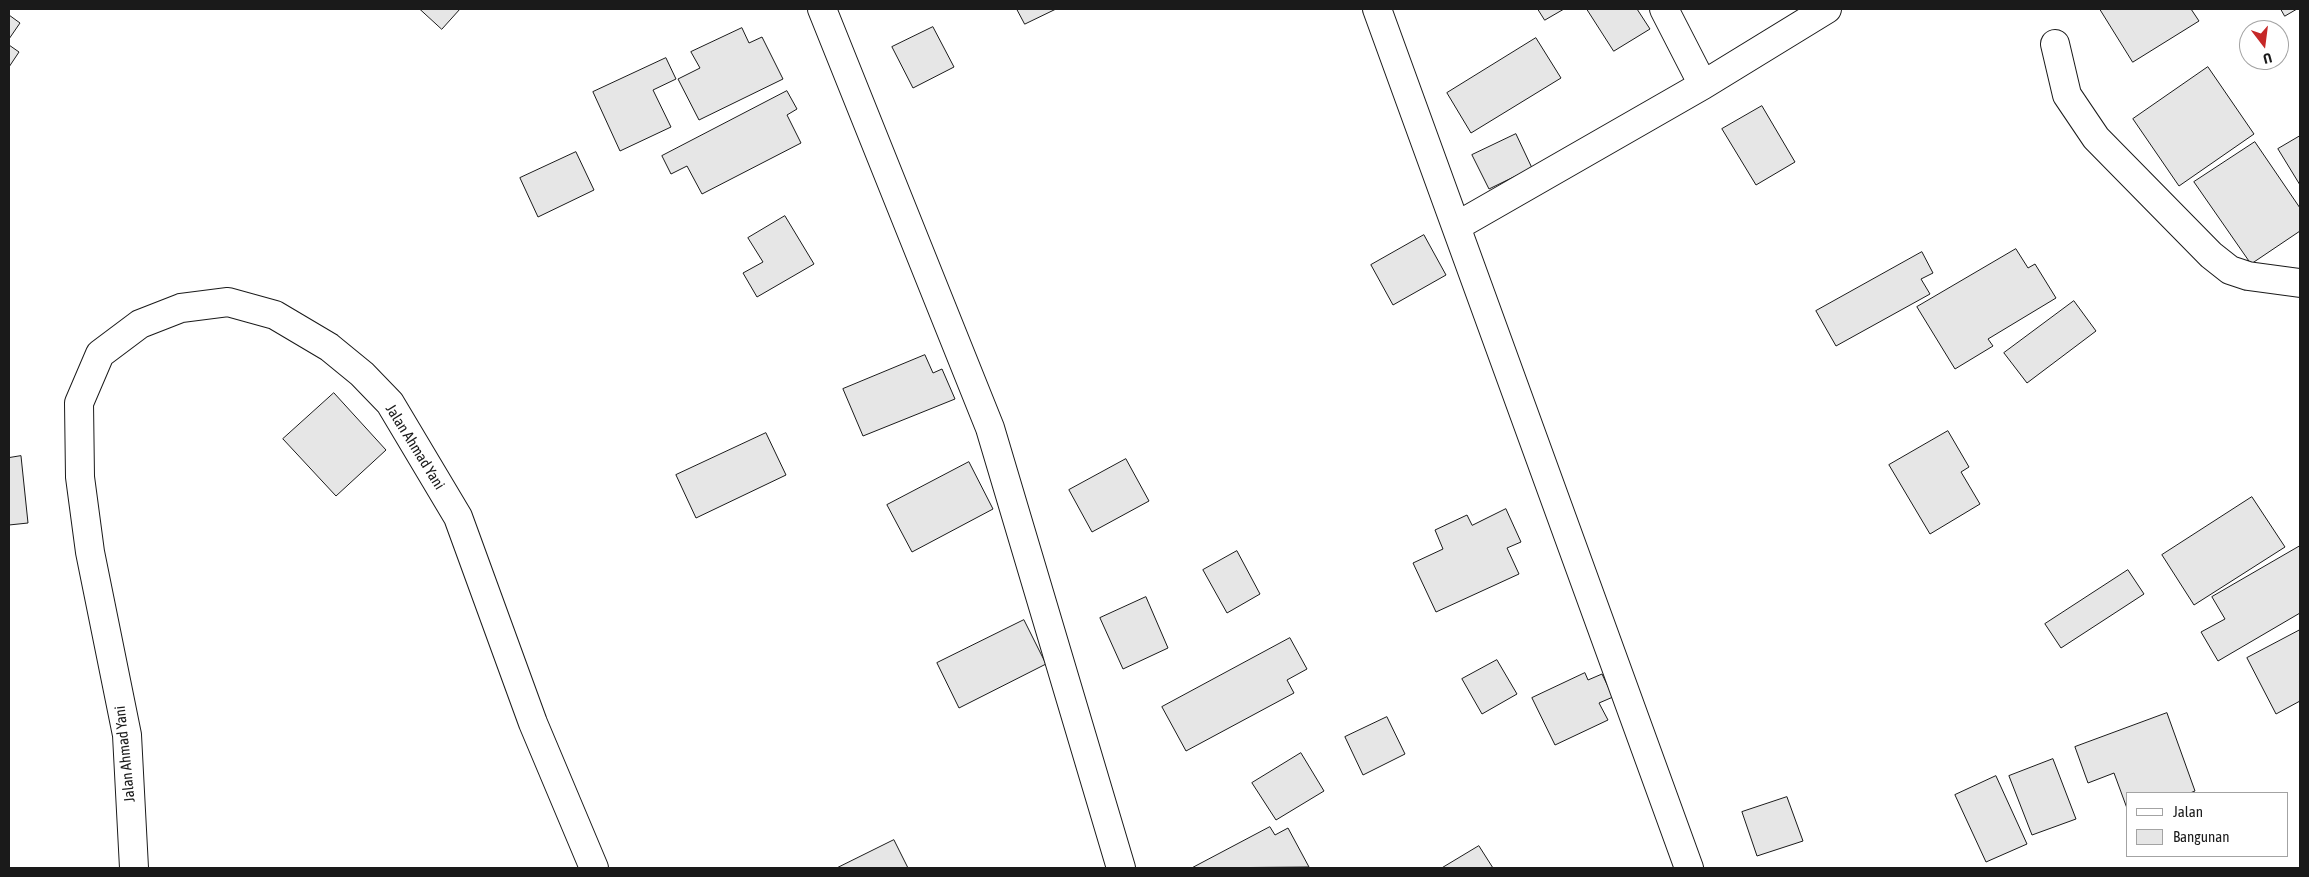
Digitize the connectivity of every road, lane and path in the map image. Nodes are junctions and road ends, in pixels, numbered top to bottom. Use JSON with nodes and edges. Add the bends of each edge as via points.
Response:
{"nodes":[{"id":1,"x":822,"y":9,"type":"edge"},
{"id":2,"x":1377,"y":9,"type":"edge"},
{"id":3,"x":1664,"y":9,"type":"edge"},
{"id":4,"x":1827,"y":9,"type":"edge"},
{"id":5,"x":2055,"y":44,"type":"dead end"},
{"id":6,"x":1703,"y":85,"type":"junction"},
{"id":7,"x":1457,"y":226,"type":"junction"},
{"id":8,"x":2300,"y":283,"type":"edge"},
{"id":9,"x":134,"y":868,"type":"edge"},
{"id":10,"x":594,"y":868,"type":"edge"},
{"id":11,"x":1121,"y":868,"type":"edge"},
{"id":12,"x":1689,"y":868,"type":"edge"}],
"edges":[{"from":1,"to":11,"type":"main road","via":[[990,428]]},
{"from":2,"to":7,"type":"main road"},
{"from":3,"to":6,"type":"main road"},
{"from":4,"to":6,"type":"main road"},
{"from":5,"to":8,"type":"main road","via":[[2067,95],[2080,118],[2211,255],[2230,270],[2248,276]]},
{"from":6,"to":7,"type":"main road"},
{"from":7,"to":12,"type":"main road"},
{"from":9,"to":10,"type":"main road","name":"Jalan Ahmad Yani","via":[[126,735],[90,552],[80,477],[79,403],[100,354],[140,324],[181,308],[228,302],[275,315],[329,347],[390,403],[458,517],[533,723]]}]}
